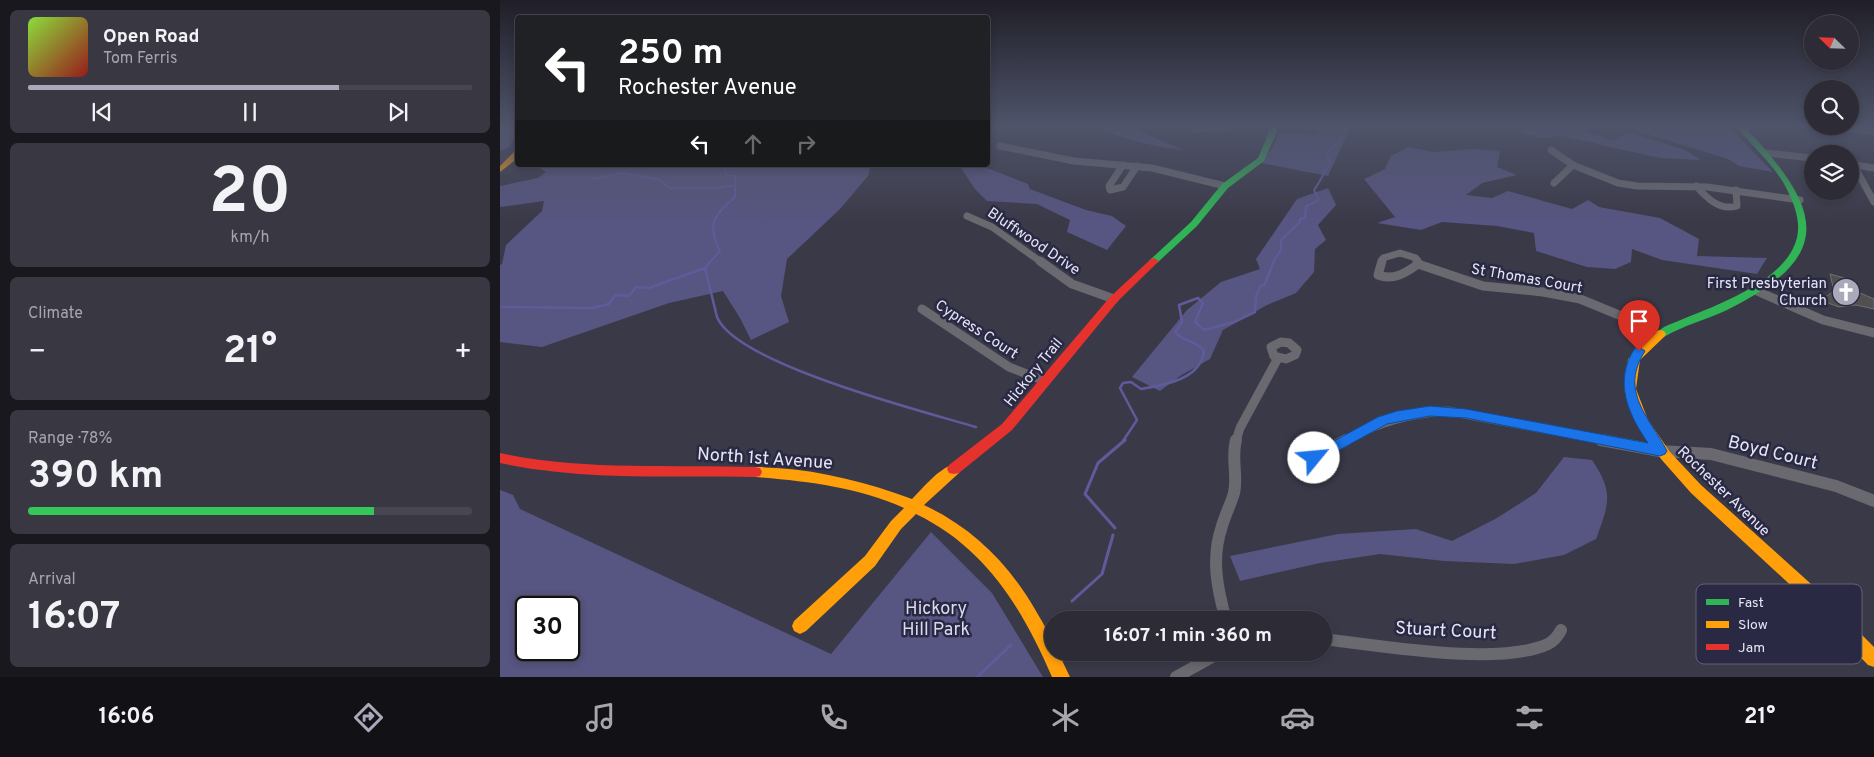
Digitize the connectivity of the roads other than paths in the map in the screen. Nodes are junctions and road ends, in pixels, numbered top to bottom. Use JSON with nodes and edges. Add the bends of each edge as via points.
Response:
{"nodes":[{"id":1,"x":512,"y":158,"type":"edge"},
{"id":2,"x":1057,"y":158,"type":"edge"},
{"id":3,"x":1262,"y":158,"type":"edge"},
{"id":4,"x":1560,"y":158,"type":"edge"},
{"id":5,"x":1771,"y":158,"type":"edge"},
{"id":6,"x":1123,"y":165,"type":"junction"},
{"id":7,"x":1859,"y":165,"type":"edge"},
{"id":8,"x":1137,"y":166,"type":"junction"},
{"id":9,"x":1571,"y":167,"type":"junction"},
{"id":10,"x":1874,"y":168,"type":"edge"},
{"id":11,"x":500,"y":170,"type":"edge"},
{"id":12,"x":1859,"y":177,"type":"edge"},
{"id":13,"x":1554,"y":183,"type":"dead end"},
{"id":14,"x":1225,"y":186,"type":"junction"},
{"id":15,"x":1696,"y":186,"type":"junction"},
{"id":16,"x":1736,"y":190,"type":"junction"},
{"id":17,"x":1800,"y":200,"type":"junction"},
{"id":18,"x":1874,"y":202,"type":"edge"},
{"id":19,"x":967,"y":216,"type":"dead end"},
{"id":20,"x":1418,"y":264,"type":"junction"},
{"id":21,"x":1757,"y":291,"type":"junction"},
{"id":22,"x":1114,"y":299,"type":"junction"},
{"id":23,"x":922,"y":309,"type":"dead end"},
{"id":24,"x":1874,"y":333,"type":"edge"},
{"id":25,"x":1656,"y":336,"type":"junction"},
{"id":26,"x":1278,"y":358,"type":"dead end"},
{"id":27,"x":1045,"y":381,"type":"junction"},
{"id":28,"x":1660,"y":451,"type":"junction"},
{"id":29,"x":500,"y":458,"type":"edge"},
{"id":30,"x":1314,"y":458,"type":"dead end"},
{"id":31,"x":1874,"y":501,"type":"edge"},
{"id":32,"x":915,"y":506,"type":"junction"},
{"id":33,"x":1801,"y":584,"type":"edge"},
{"id":34,"x":1223,"y":611,"type":"edge"},
{"id":35,"x":800,"y":626,"type":"dead end"},
{"id":36,"x":1561,"y":630,"type":"dead end"},
{"id":37,"x":1332,"y":640,"type":"edge"},
{"id":38,"x":1862,"y":646,"type":"edge"},
{"id":39,"x":1874,"y":659,"type":"edge"},
{"id":40,"x":1205,"y":661,"type":"edge"},
{"id":41,"x":1061,"y":677,"type":"edge"},
{"id":42,"x":1176,"y":677,"type":"edge"}],
"edges":[{"from":1,"to":11,"type":"main road"},
{"from":2,"to":6,"type":"street"},
{"from":3,"to":14,"type":"main road","name":"Hickory Trail"},
{"from":4,"to":9,"type":"street"},
{"from":5,"to":17,"type":"main road","name":"Rochester Avenue","via":[[1788,178]]},
{"from":6,"to":8,"type":"street"},
{"from":6,"to":8,"type":"street","via":[[1109,186],[1110,190],[1124,188]]},
{"from":7,"to":10,"type":"street"},
{"from":8,"to":14,"type":"street","via":[[1166,170]]},
{"from":9,"to":13,"type":"street"},
{"from":9,"to":15,"type":"street","via":[[1628,185]]},
{"from":12,"to":18,"type":"street"},
{"from":14,"to":22,"type":"main road","name":"Hickory Trail","via":[[1194,224]]},
{"from":15,"to":16,"type":"street"},
{"from":15,"to":16,"type":"street","via":[[1711,202],[1726,208],[1737,206]]},
{"from":16,"to":17,"type":"street"},
{"from":17,"to":21,"type":"main road","name":"Rochester Avenue","via":[[1804,232],[1796,254],[1779,275]]},
{"from":19,"to":22,"type":"street","name":"Bluffwood Drive","via":[[992,227],[1072,284]]},
{"from":20,"to":20,"type":"street","name":"St Thomas Court","via":[[1416,258],[1393,254],[1383,258],[1378,272],[1384,278],[1390,278]]},
{"from":20,"to":25,"type":"street","name":"St Thomas Court","via":[[1484,286],[1551,292],[1581,299]]},
{"from":21,"to":24,"type":"street","via":[[1806,314]]},
{"from":21,"to":25,"type":"main road","name":"Rochester Avenue"},
{"from":22,"to":27,"type":"main road","name":"Hickory Trail"},
{"from":23,"to":27,"type":"street","name":"Cypress Court","via":[[1009,367]]},
{"from":25,"to":28,"type":"main road","name":"Rochester Avenue","via":[[1634,359],[1629,388],[1638,418]]},
{"from":26,"to":34,"type":"street","via":[[1240,428],[1233,451],[1234,492],[1221,528],[1215,567]]},
{"from":27,"to":32,"type":"main road","name":"Hickory Trail","via":[[1007,427],[939,481]]},
{"from":28,"to":30,"type":"street","name":"Boyd Court","via":[[1466,413],[1430,411],[1383,421]]},
{"from":28,"to":31,"type":"street","name":"Boyd Court","via":[[1711,454],[1836,486]]},
{"from":28,"to":33,"type":"main road","name":"Rochester Avenue"},
{"from":29,"to":32,"type":"main road","name":"North 1st Avenue","via":[[521,465],[554,469],[734,470],[809,476],[875,490]]},
{"from":32,"to":35,"type":"main road","name":"Hickory Trail","via":[[896,525],[870,561]]},
{"from":32,"to":41,"type":"main road","name":"North 1st Avenue","via":[[957,531],[983,552],[1008,581],[1031,615]]},
{"from":36,"to":37,"type":"street","name":"Stuart Court","via":[[1548,644],[1507,652],[1428,650]]},
{"from":38,"to":39,"type":"main road","name":"Rochester Avenue"},
{"from":40,"to":42,"type":"street"}]}
